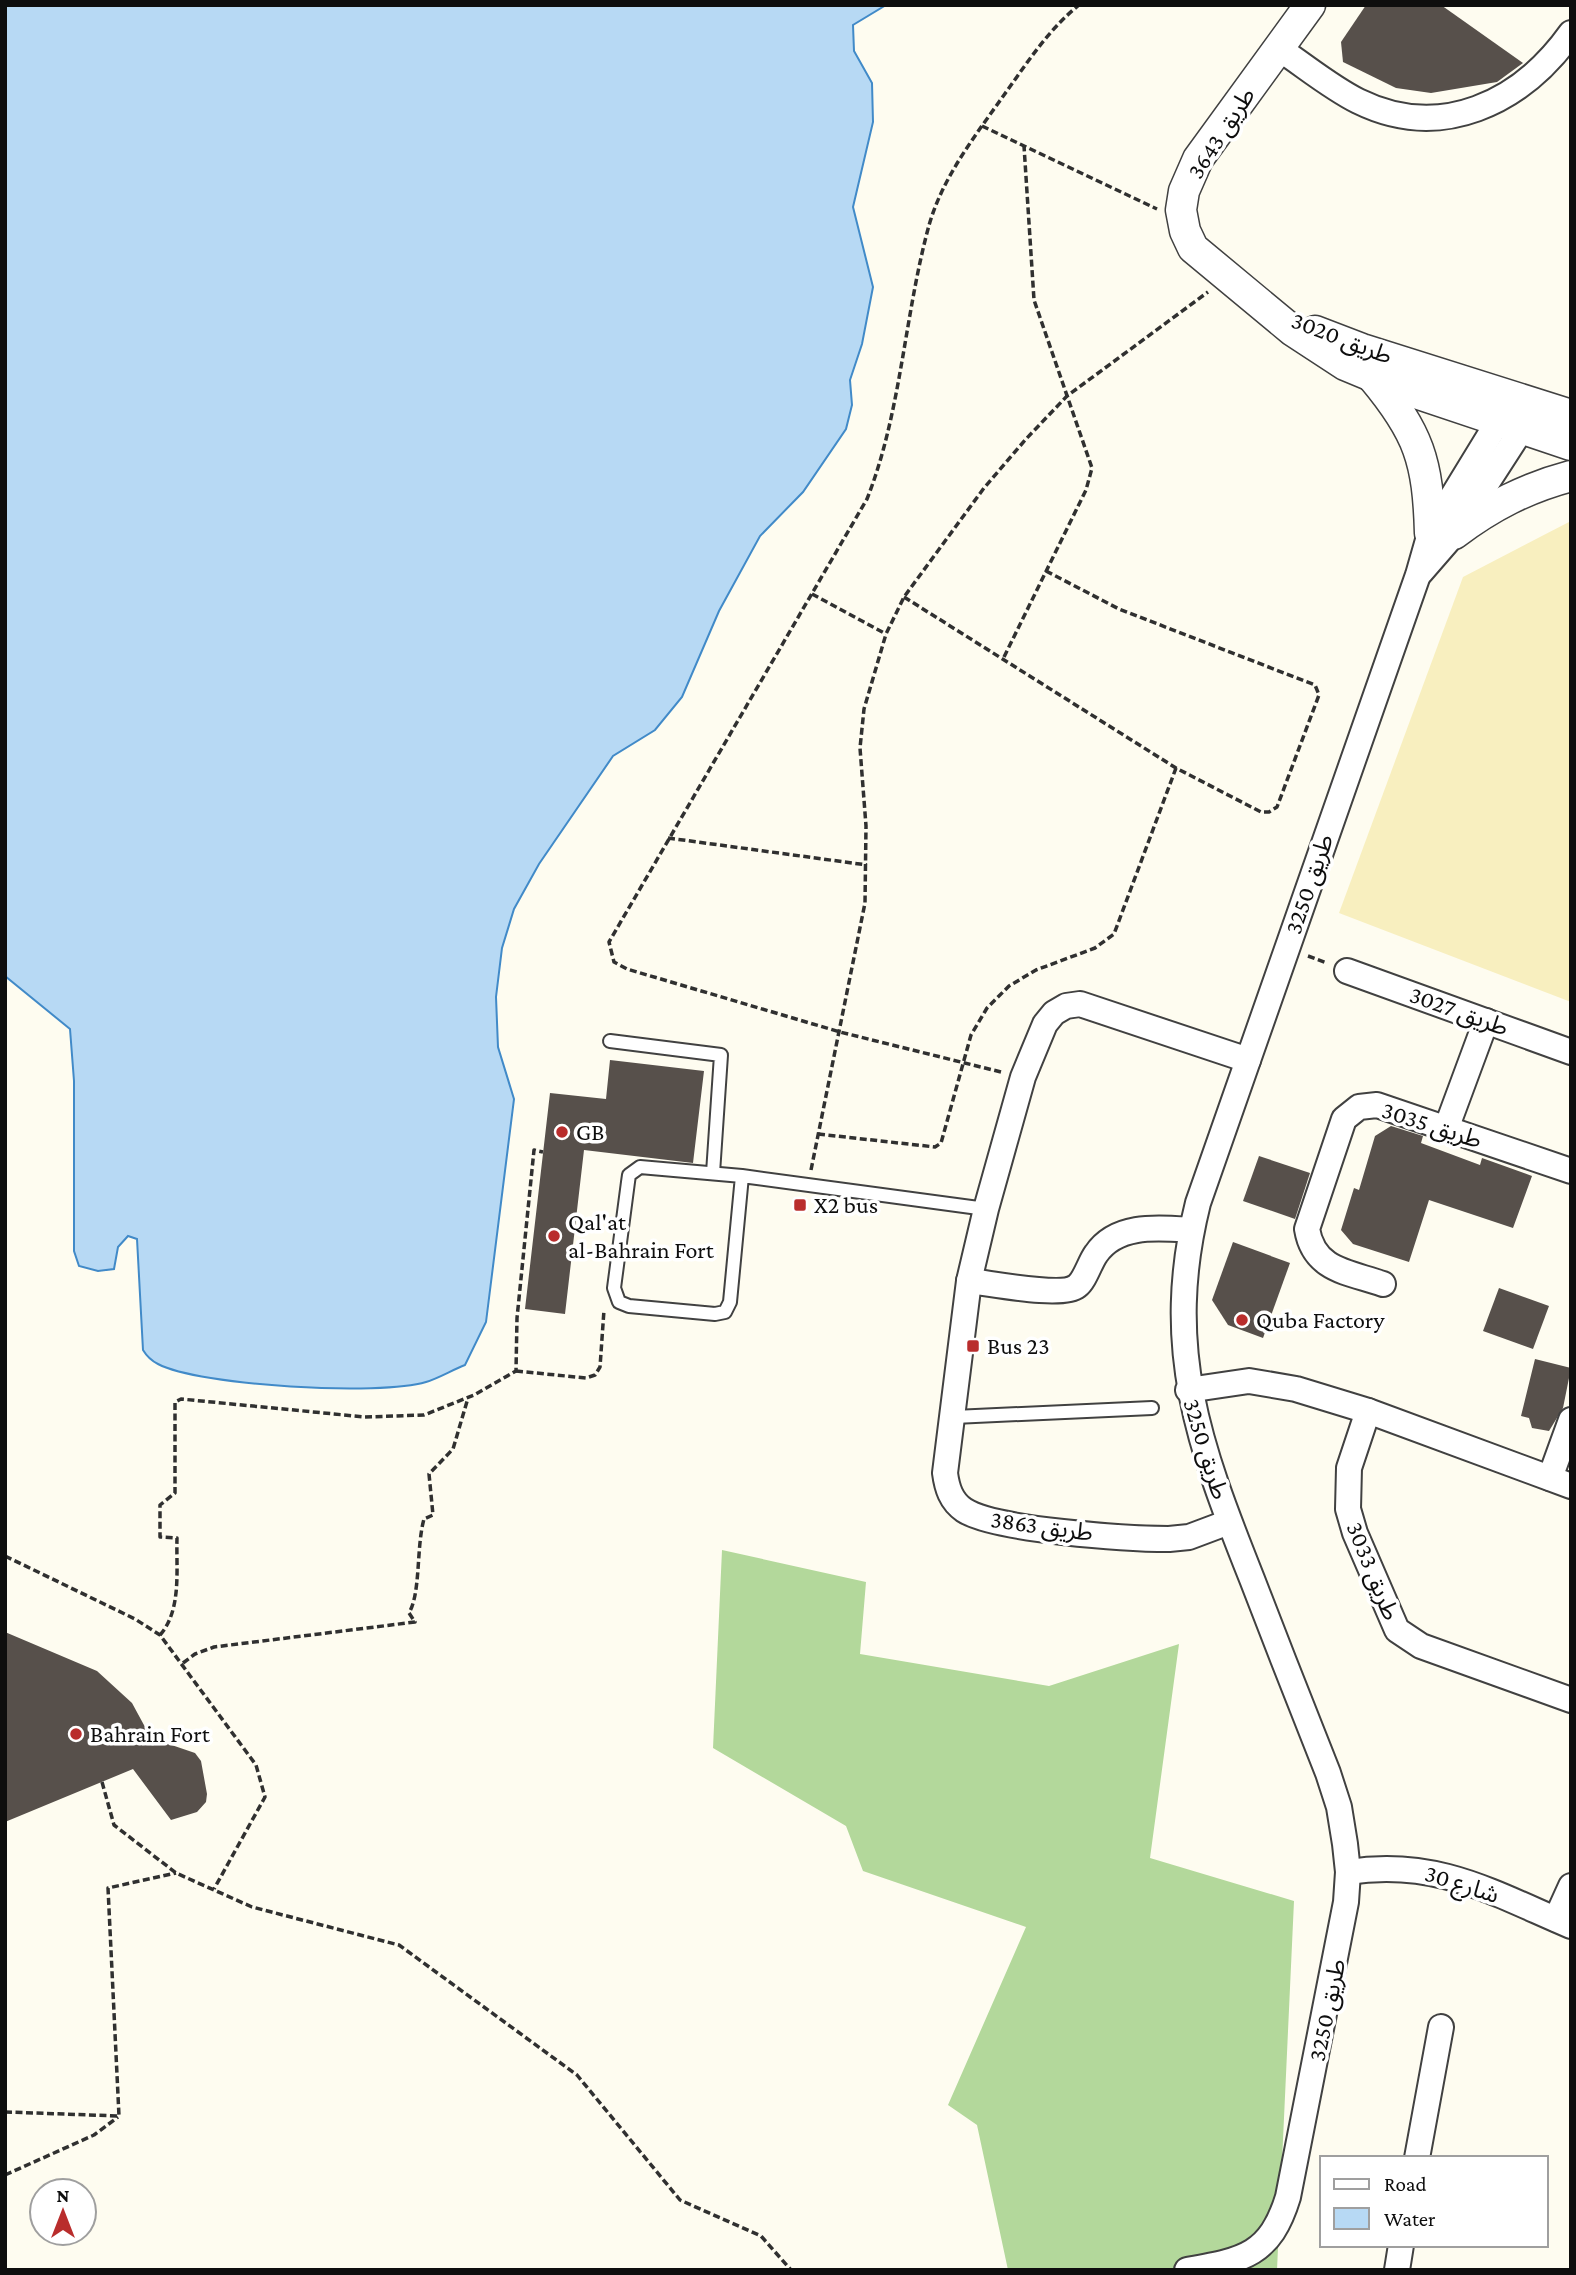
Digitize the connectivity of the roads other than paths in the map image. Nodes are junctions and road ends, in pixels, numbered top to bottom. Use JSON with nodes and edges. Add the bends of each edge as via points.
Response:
{"nodes":[{"id":1,"x":1310,"y":5,"type":"edge"},
{"id":2,"x":1571,"y":33,"type":"edge"},
{"id":3,"x":1278,"y":48,"type":"junction"},
{"id":4,"x":1270,"y":310,"type":"junction"},
{"id":5,"x":1373,"y":378,"type":"junction"},
{"id":6,"x":1518,"y":413,"type":"junction"},
{"id":7,"x":1571,"y":415,"type":"edge"},
{"id":8,"x":1571,"y":445,"type":"edge"},
{"id":9,"x":1571,"y":476,"type":"edge"},
{"id":10,"x":1442,"y":533,"type":"junction"},
{"id":11,"x":1347,"y":971,"type":"road end"},
{"id":12,"x":1486,"y":1021,"type":"junction"},
{"id":13,"x":610,"y":1041,"type":"dead end"},
{"id":14,"x":1571,"y":1052,"type":"edge"},
{"id":15,"x":1248,"y":1060,"type":"junction"},
{"id":16,"x":1446,"y":1129,"type":"junction"},
{"id":17,"x":1571,"y":1171,"type":"edge"},
{"id":18,"x":713,"y":1173,"type":"junction"},
{"id":19,"x":742,"y":1175,"type":"junction"},
{"id":20,"x":986,"y":1209,"type":"junction"},
{"id":21,"x":1191,"y":1230,"type":"junction"},
{"id":22,"x":969,"y":1281,"type":"junction"},
{"id":23,"x":1383,"y":1284,"type":"dead end"},
{"id":24,"x":1188,"y":1390,"type":"junction"},
{"id":25,"x":1152,"y":1408,"type":"dead end"},
{"id":26,"x":1368,"y":1411,"type":"junction"},
{"id":27,"x":954,"y":1417,"type":"junction"},
{"id":28,"x":1571,"y":1420,"type":"edge"},
{"id":29,"x":1560,"y":1482,"type":"edge"},
{"id":30,"x":1229,"y":1522,"type":"junction"},
{"id":31,"x":1571,"y":1700,"type":"edge"},
{"id":32,"x":1348,"y":1871,"type":"junction"},
{"id":33,"x":1571,"y":1886,"type":"edge"},
{"id":34,"x":1563,"y":1923,"type":"edge"},
{"id":35,"x":1441,"y":2027,"type":"dead end"},
{"id":36,"x":1417,"y":2156,"type":"edge"},
{"id":37,"x":1401,"y":2247,"type":"edge"},
{"id":38,"x":1187,"y":2270,"type":"edge"},
{"id":39,"x":1397,"y":2270,"type":"edge"}],
"edges":[{"from":1,"to":3,"type":"street","name":"طريق 3643"},
{"from":2,"to":3,"type":"street","via":[[1553,58],[1521,87],[1491,105],[1461,115],[1429,117],[1389,113],[1358,101]]},
{"from":3,"to":4,"type":"street","name":"طريق 3643","via":[[1198,159],[1184,191],[1183,221],[1193,248]]},
{"from":4,"to":5,"type":"street","name":"طريق 3020","via":[[1318,349]]},
{"from":4,"to":6,"type":"street","name":"طريق 3020"},
{"from":5,"to":6,"type":"street","name":"طريق 3020"},
{"from":5,"to":10,"type":"street","via":[[1415,437]]},
{"from":6,"to":7,"type":"street","name":"طريق 3020"},
{"from":6,"to":8,"type":"street","name":"طريق 3020"},
{"from":6,"to":10,"type":"street","name":"طريق 3250"},
{"from":9,"to":10,"type":"street","via":[[1528,489]]},
{"from":10,"to":15,"type":"street","name":"طريق 3250","via":[[1418,575]]},
{"from":11,"to":12,"type":"street","name":"طريق 3027"},
{"from":12,"to":14,"type":"street","name":"طريق 3027"},
{"from":12,"to":16,"type":"street"},
{"from":13,"to":18,"type":"lane","via":[[721,1055]]},
{"from":15,"to":20,"type":"street","name":"طريق 3863","via":[[1080,1004],[1066,1006],[1045,1024],[1023,1077]]},
{"from":15,"to":21,"type":"street","name":"طريق 3250"},
{"from":16,"to":17,"type":"street","name":"طريق 3035"},
{"from":16,"to":23,"type":"street","name":"طريق 3035","via":[[1377,1105],[1359,1107],[1344,1119],[1307,1229],[1310,1246],[1320,1261]]},
{"from":18,"to":19,"type":"lane"},
{"from":18,"to":19,"type":"lane","via":[[640,1167],[629,1175],[614,1293],[624,1305],[725,1312],[730,1302]]},
{"from":19,"to":20,"type":"lane"},
{"from":20,"to":22,"type":"street","name":"طريق 3863"},
{"from":21,"to":22,"type":"street","via":[[1145,1227],[1120,1235],[1102,1244],[1077,1286],[1063,1292]]},
{"from":21,"to":24,"type":"street","name":"طريق 3250","via":[[1182,1317]]},
{"from":22,"to":27,"type":"street","name":"طريق 3863"},
{"from":24,"to":26,"type":"street","via":[[1226,1382],[1269,1383]]},
{"from":24,"to":30,"type":"street","name":"طريق 3250","via":[[1205,1457]]},
{"from":25,"to":27,"type":"lane"},
{"from":26,"to":29,"type":"street"},
{"from":26,"to":31,"type":"street","name":"طريق 3033","via":[[1349,1468],[1348,1509],[1397,1630],[1421,1646]]},
{"from":27,"to":30,"type":"street","name":"طريق 3863","via":[[947,1486],[953,1499],[974,1516],[1145,1539],[1189,1536]]},
{"from":28,"to":29,"type":"street"},
{"from":30,"to":32,"type":"street","name":"طريق 3250","via":[[1328,1773],[1339,1807]]},
{"from":32,"to":34,"type":"street","name":"شارع 30","via":[[1406,1867],[1435,1871]]},
{"from":32,"to":38,"type":"street","name":"طريق 3250","via":[[1343,1933],[1281,2221],[1251,2255]]},
{"from":33,"to":34,"type":"street"},
{"from":35,"to":36,"type":"street"},
{"from":37,"to":39,"type":"street"}]}
